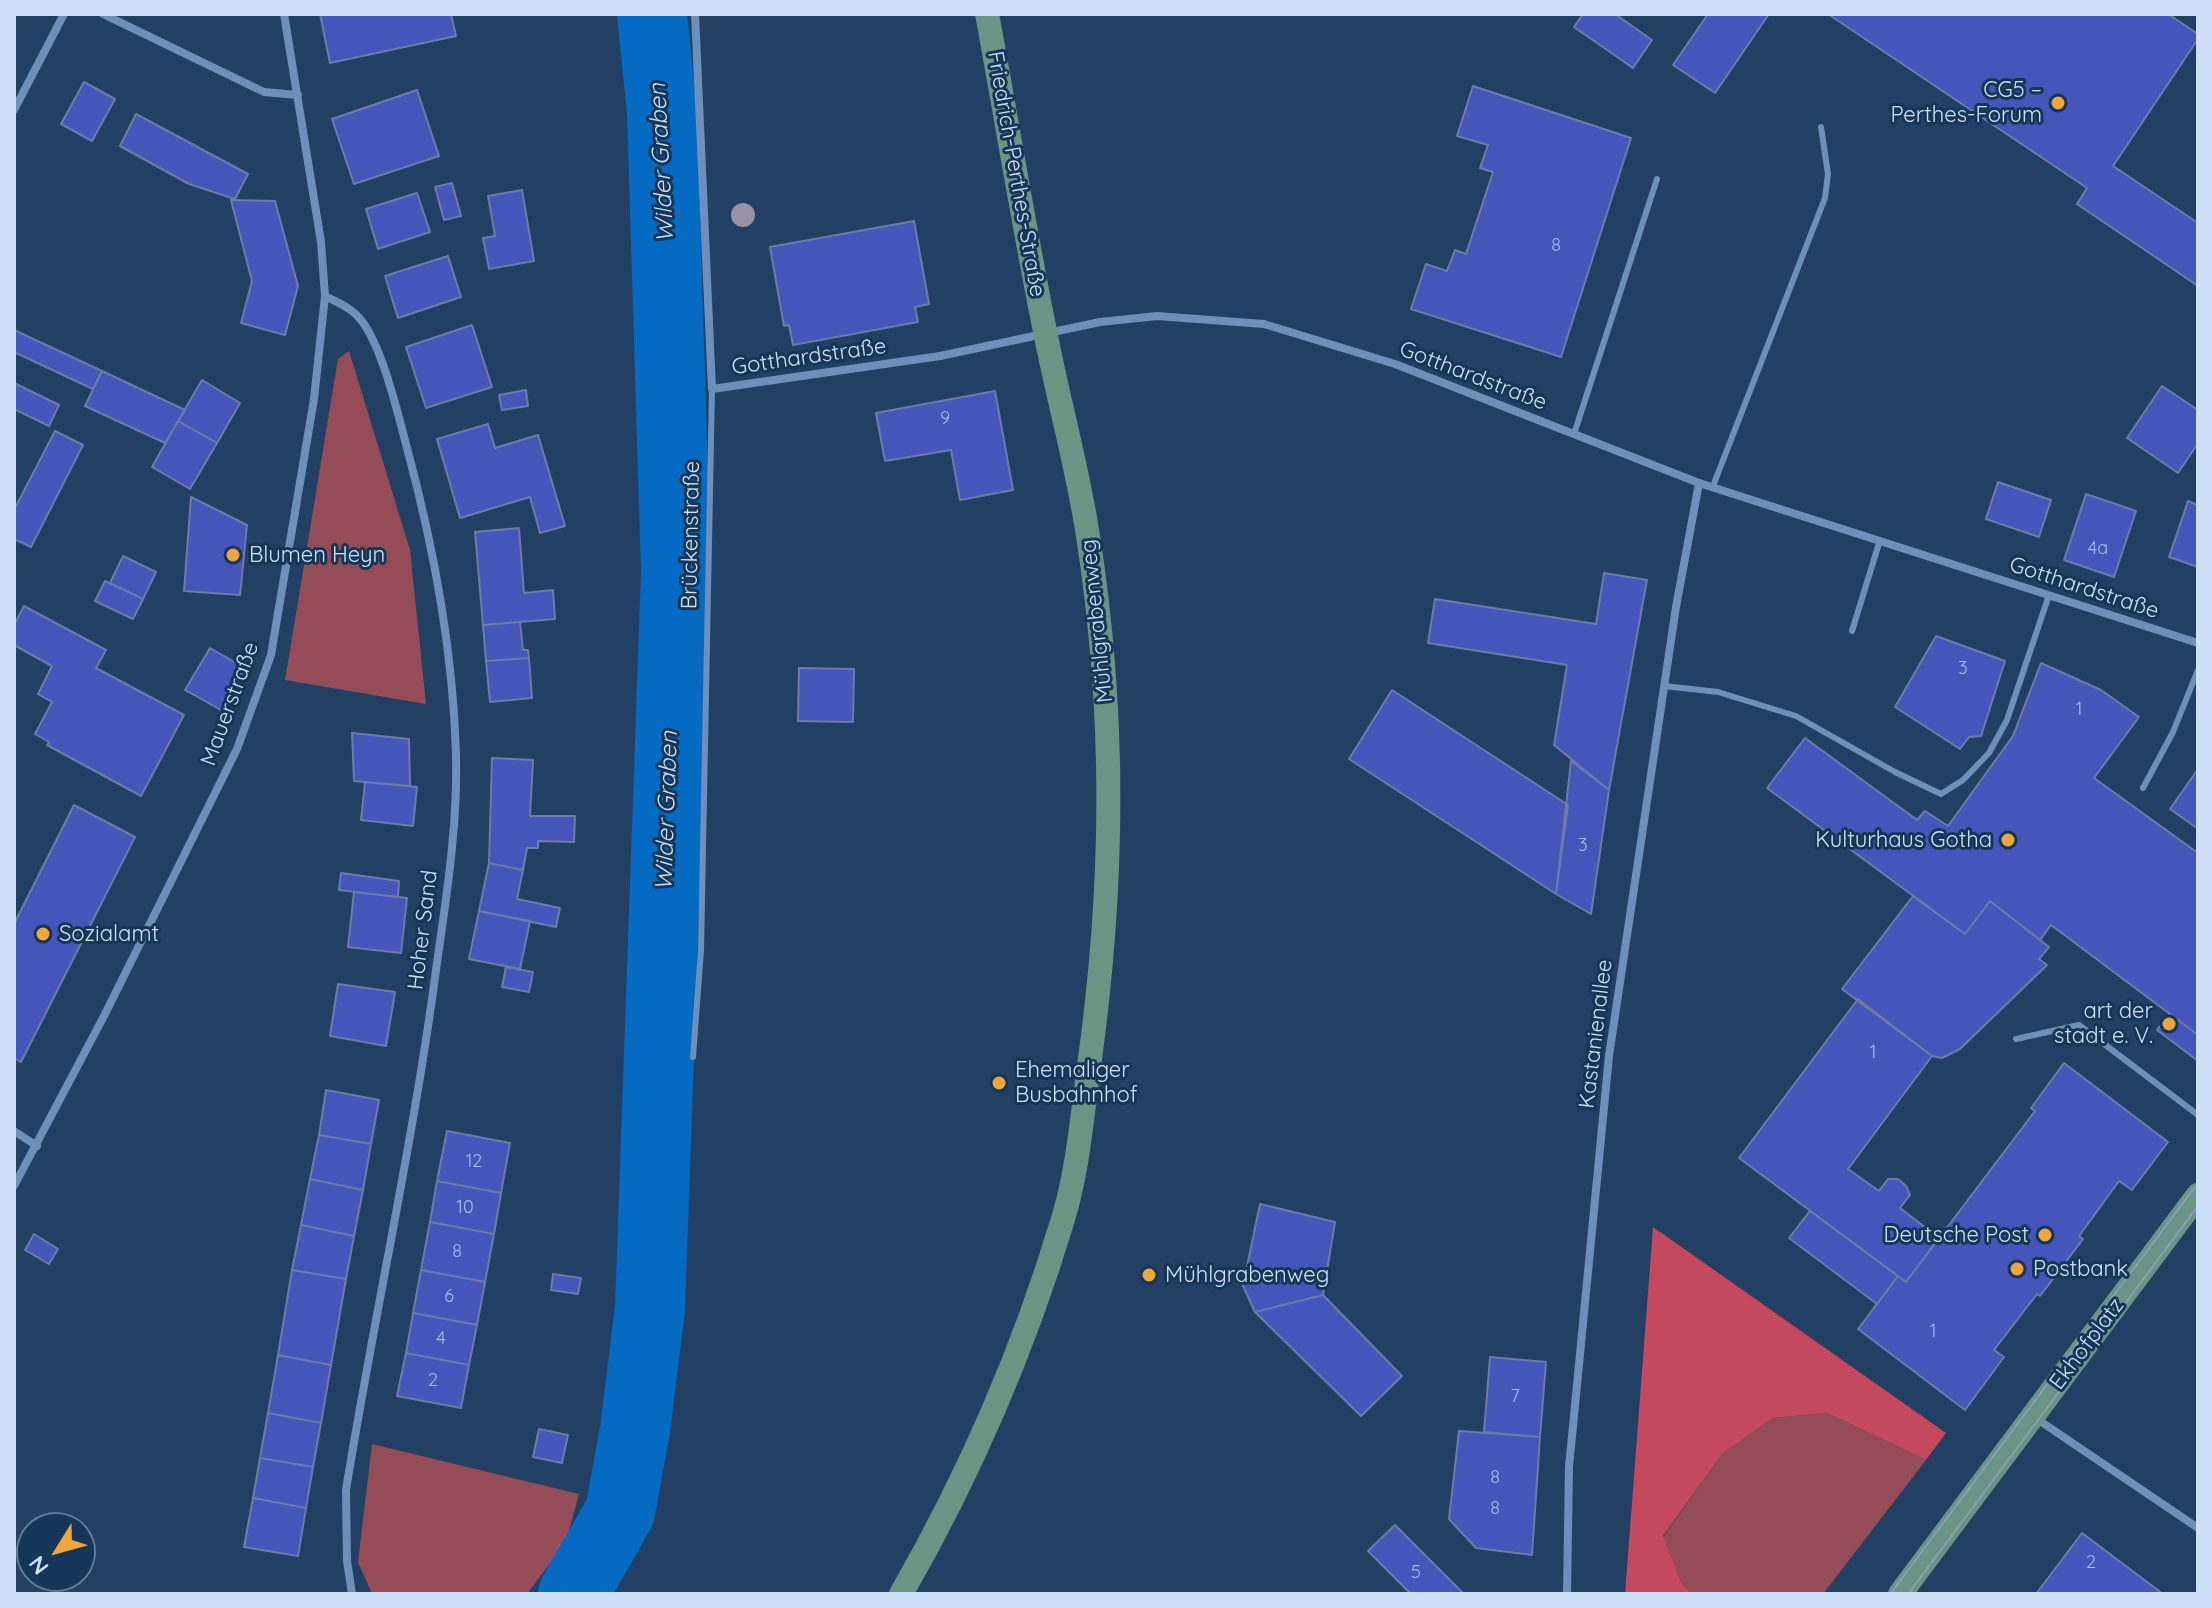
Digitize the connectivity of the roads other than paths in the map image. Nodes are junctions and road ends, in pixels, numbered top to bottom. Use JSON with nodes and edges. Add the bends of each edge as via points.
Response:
{"nodes":[{"id":1,"x":64,"y":14,"type":"edge"},
{"id":2,"x":103,"y":14,"type":"edge"},
{"id":3,"x":284,"y":14,"type":"edge"},
{"id":4,"x":695,"y":14,"type":"edge"},
{"id":5,"x":987,"y":14,"type":"edge"},
{"id":6,"x":298,"y":95,"type":"junction"},
{"id":7,"x":14,"y":110,"type":"edge"},
{"id":8,"x":1821,"y":127,"type":"dead end"},
{"id":9,"x":1657,"y":179,"type":"dead end"},
{"id":10,"x":325,"y":296,"type":"junction"},
{"id":11,"x":1045,"y":334,"type":"junction"},
{"id":12,"x":712,"y":389,"type":"junction"},
{"id":13,"x":1574,"y":434,"type":"junction"},
{"id":14,"x":1699,"y":483,"type":"junction"},
{"id":15,"x":1713,"y":486,"type":"junction"},
{"id":16,"x":1880,"y":540,"type":"junction"},
{"id":17,"x":2049,"y":595,"type":"junction"},
{"id":18,"x":1852,"y":631,"type":"dead end"},
{"id":19,"x":2198,"y":643,"type":"edge"},
{"id":20,"x":2198,"y":670,"type":"edge"},
{"id":21,"x":1664,"y":686,"type":"junction"},
{"id":22,"x":2143,"y":788,"type":"dead end"},
{"id":23,"x":2016,"y":1039,"type":"dead end"},
{"id":24,"x":693,"y":1057,"type":"dead end"},
{"id":25,"x":2198,"y":1115,"type":"edge"},
{"id":26,"x":14,"y":1131,"type":"edge"},
{"id":27,"x":37,"y":1146,"type":"junction"},
{"id":28,"x":14,"y":1186,"type":"edge"},
{"id":29,"x":2198,"y":1195,"type":"edge"},
{"id":30,"x":2033,"y":1416,"type":"junction"},
{"id":31,"x":2198,"y":1528,"type":"edge"},
{"id":32,"x":352,"y":1594,"type":"edge"},
{"id":33,"x":901,"y":1594,"type":"edge"},
{"id":34,"x":1567,"y":1594,"type":"edge"},
{"id":35,"x":1900,"y":1594,"type":"edge"}],
"edges":[{"from":1,"to":7,"type":"street"},
{"from":2,"to":6,"type":"street","via":[[264,92]]},
{"from":3,"to":6,"type":"street","name":"Mauerstraße"},
{"from":4,"to":12,"type":"street","name":"Brückenstraße"},
{"from":5,"to":11,"type":"street","name":"Friedrich-Perthes-Straße"},
{"from":6,"to":10,"type":"street","name":"Mauerstraße"},
{"from":8,"to":15,"type":"lane","via":[[1828,174],[1825,198]]},
{"from":9,"to":13,"type":"lane"},
{"from":10,"to":27,"type":"street","name":"Mauerstraße","via":[[314,399],[271,655],[237,749]]},
{"from":10,"to":32,"type":"street","name":"Hoher Sand","via":[[361,320],[401,426],[445,622],[456,755],[449,874],[428,1035],[346,1490]]},
{"from":11,"to":12,"type":"street","name":"Gotthardstraße","via":[[940,356]]},
{"from":11,"to":13,"type":"street","name":"Gotthardstraße","via":[[1157,316],[1264,324],[1395,364]]},
{"from":11,"to":33,"type":"street","name":"Mühlgrabenweg","via":[[1088,534],[1103,654],[1110,798],[1099,989],[1064,1215],[1022,1338],[966,1472]]},
{"from":12,"to":24,"type":"lane","name":"Brückenstraße","via":[[701,950]]},
{"from":13,"to":14,"type":"street","name":"Gotthardstraße"},
{"from":14,"to":15,"type":"street","name":"Gotthardstraße"},
{"from":14,"to":21,"type":"street","name":"Kastanienallee"},
{"from":15,"to":16,"type":"street","name":"Gotthardstraße"},
{"from":16,"to":17,"type":"street","name":"Gotthardstraße"},
{"from":16,"to":18,"type":"lane"},
{"from":17,"to":19,"type":"street","name":"Gotthardstraße"},
{"from":17,"to":21,"type":"lane","via":[[2007,720],[1989,753],[1941,794],[1796,716],[1718,692]]},
{"from":20,"to":22,"type":"lane"},
{"from":21,"to":34,"type":"street","name":"Kastanienallee","via":[[1609,1056],[1569,1467]]},
{"from":23,"to":25,"type":"lane","via":[[2079,1025]]},
{"from":26,"to":27,"type":"street"},
{"from":27,"to":28,"type":"street","name":"Mauerstraße"},
{"from":29,"to":30,"type":"street","name":"Ekhofplatz"},
{"from":30,"to":31,"type":"street"},
{"from":30,"to":35,"type":"street","name":"Ekhofplatz"}]}
